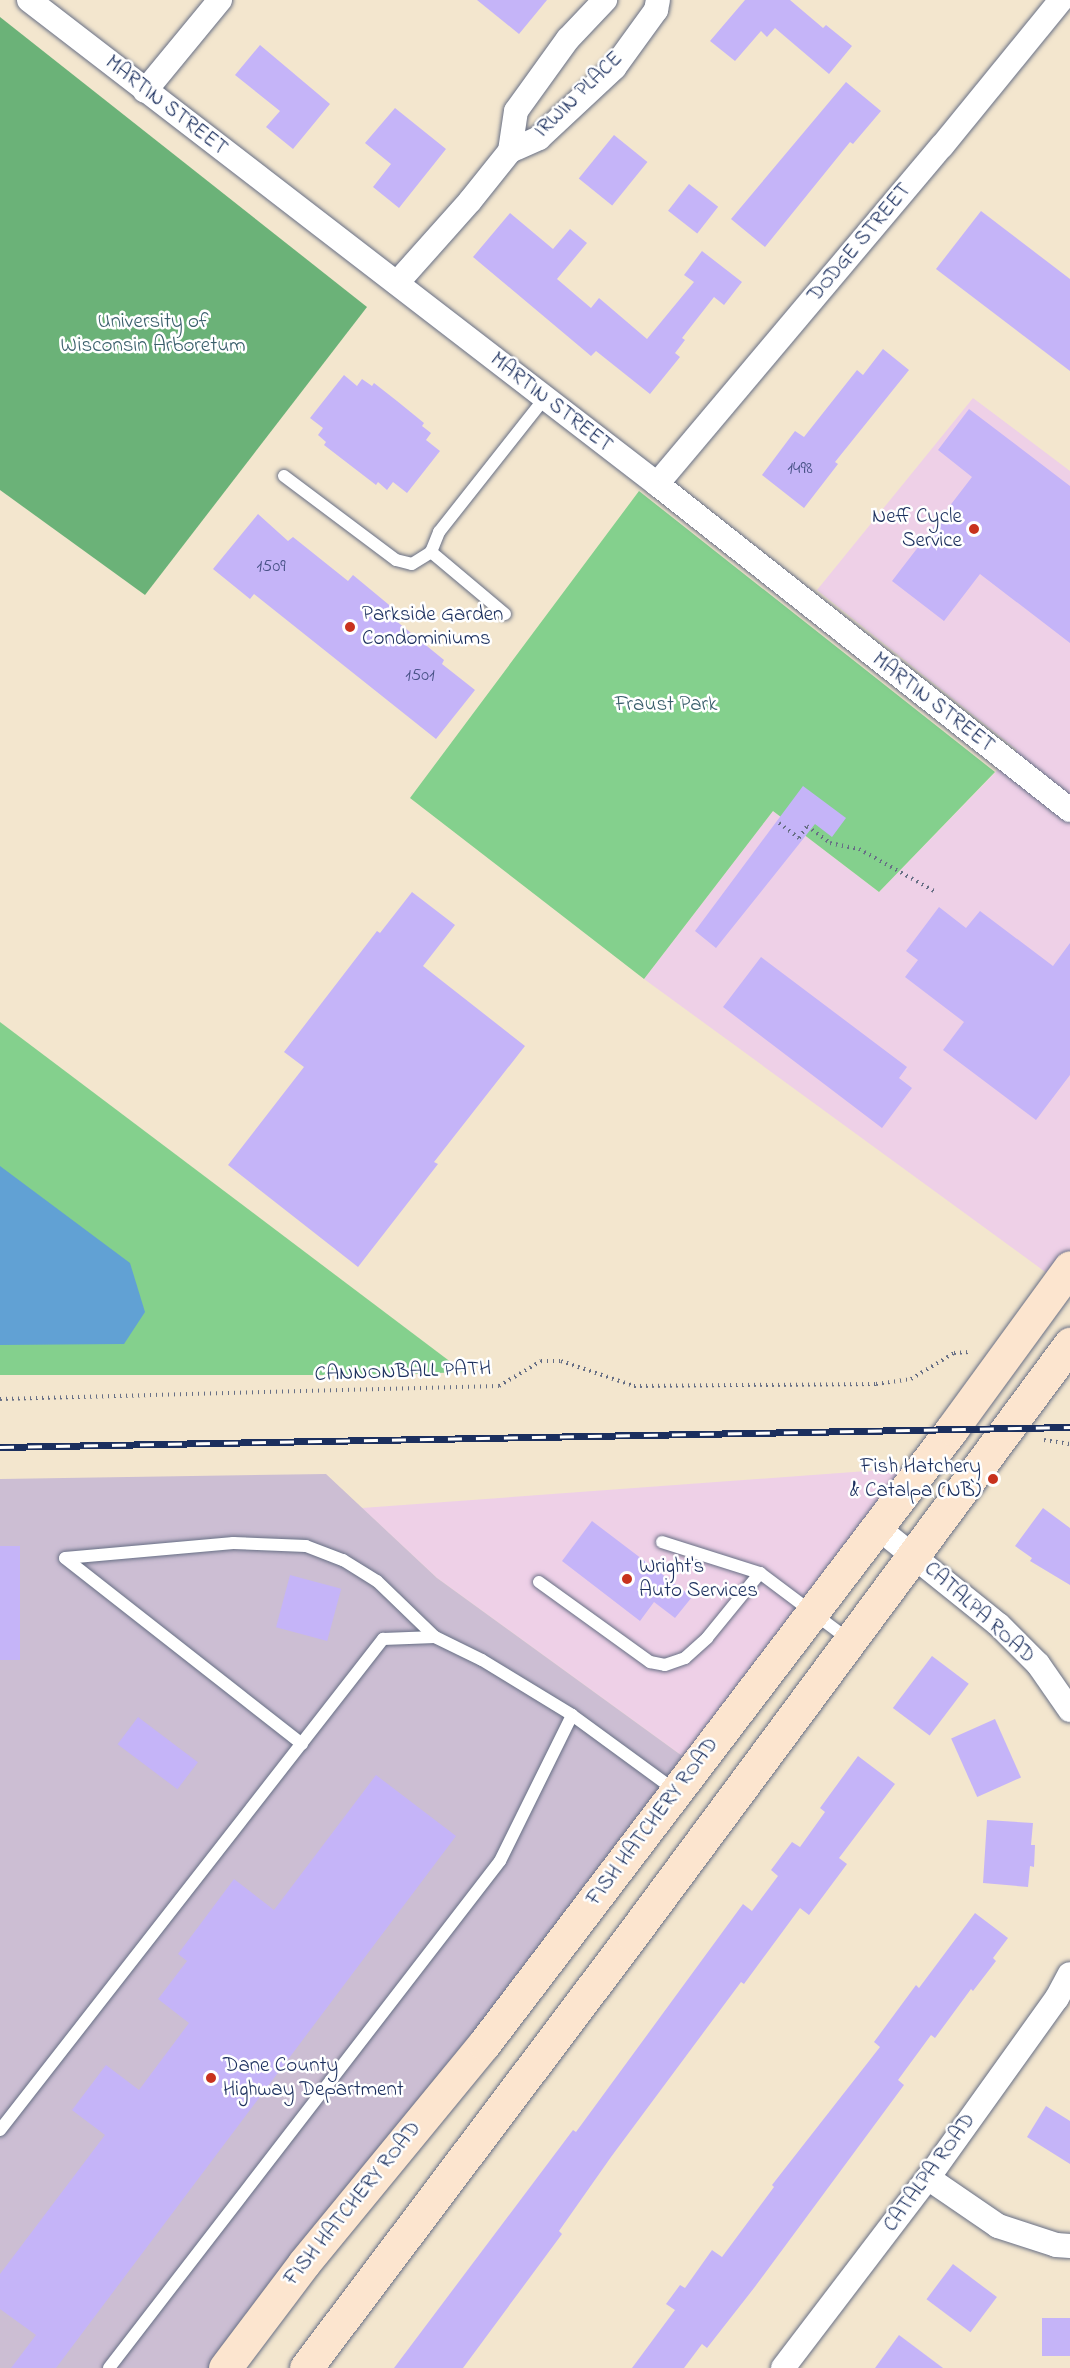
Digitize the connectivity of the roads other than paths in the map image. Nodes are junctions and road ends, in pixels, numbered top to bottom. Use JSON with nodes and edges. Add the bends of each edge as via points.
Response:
{"nodes":[{"id":1,"x":29,"y":0,"type":"edge"},
{"id":2,"x":220,"y":0,"type":"edge"},
{"id":3,"x":605,"y":0,"type":"edge"},
{"id":4,"x":658,"y":0,"type":"edge"},
{"id":5,"x":1061,"y":0,"type":"edge"},
{"id":6,"x":145,"y":91,"type":"junction"},
{"id":7,"x":510,"y":150,"type":"junction"},
{"id":8,"x":397,"y":283,"type":"junction"},
{"id":9,"x":545,"y":398,"type":"junction"},
{"id":10,"x":284,"y":476,"type":"dead end"},
{"id":11,"x":657,"y":484,"type":"junction"},
{"id":12,"x":431,"y":552,"type":"junction"},
{"id":13,"x":505,"y":614,"type":"dead end"},
{"id":14,"x":1070,"y":810,"type":"edge"},
{"id":15,"x":1070,"y":1267,"type":"edge"},
{"id":16,"x":1070,"y":1344,"type":"edge"},
{"id":17,"x":877,"y":1527,"type":"junction"},
{"id":18,"x":662,"y":1542,"type":"dead end"},
{"id":19,"x":912,"y":1555,"type":"junction"},
{"id":20,"x":760,"y":1573,"type":"junction"},
{"id":21,"x":539,"y":1582,"type":"dead end"},
{"id":22,"x":813,"y":1612,"type":"junction"},
{"id":23,"x":435,"y":1637,"type":"junction"},
{"id":24,"x":849,"y":1640,"type":"junction"},
{"id":25,"x":1070,"y":1710,"type":"edge"},
{"id":26,"x":572,"y":1715,"type":"junction"},
{"id":27,"x":302,"y":1744,"type":"junction"},
{"id":28,"x":677,"y":1792,"type":"junction"},
{"id":29,"x":1070,"y":1974,"type":"edge"},
{"id":30,"x":0,"y":2130,"type":"edge"},
{"id":31,"x":928,"y":2178,"type":"junction"},
{"id":32,"x":1070,"y":2246,"type":"edge"},
{"id":33,"x":108,"y":2368,"type":"edge"},
{"id":34,"x":225,"y":2368,"type":"edge"},
{"id":35,"x":306,"y":2368,"type":"edge"},
{"id":36,"x":783,"y":2368,"type":"edge"}],
"edges":[{"from":1,"to":6,"type":"street","name":"MARTIN STREET"},
{"from":2,"to":6,"type":"street"},
{"from":3,"to":7,"type":"street","name":"IRWIN PLACE","via":[[568,39],[516,111]]},
{"from":4,"to":7,"type":"street","name":"IRWIN PLACE","via":[[656,10],[614,68],[539,138]]},
{"from":5,"to":11,"type":"street","name":"DODGE STREET"},
{"from":6,"to":8,"type":"street","name":"MARTIN STREET"},
{"from":7,"to":8,"type":"street","name":"IRWIN PLACE"},
{"from":8,"to":9,"type":"street","name":"MARTIN STREET"},
{"from":9,"to":11,"type":"street","name":"MARTIN STREET"},
{"from":9,"to":12,"type":"lane","via":[[439,532]]},
{"from":10,"to":12,"type":"lane","via":[[396,560],[412,564]]},
{"from":11,"to":14,"type":"street","name":"MARTIN STREET"},
{"from":12,"to":13,"type":"lane"},
{"from":15,"to":17,"type":"main road","name":"FISH HATCHERY ROAD"},
{"from":16,"to":19,"type":"main road"},
{"from":17,"to":19,"type":"street","name":"CATALPA ROAD"},
{"from":17,"to":22,"type":"main road","name":"FISH HATCHERY ROAD"},
{"from":18,"to":20,"type":"lane"},
{"from":19,"to":24,"type":"main road"},
{"from":19,"to":25,"type":"street","name":"CATALPA ROAD","via":[[999,1625],[1038,1664]]},
{"from":20,"to":21,"type":"lane","via":[[707,1638],[685,1658],[665,1665],[650,1662]]},
{"from":20,"to":22,"type":"lane"},
{"from":22,"to":24,"type":"lane"},
{"from":22,"to":28,"type":"main road","name":"FISH HATCHERY ROAD"},
{"from":23,"to":26,"type":"lane","via":[[482,1660]]},
{"from":23,"to":27,"type":"lane","via":[[383,1639]]},
{"from":23,"to":27,"type":"lane","via":[[377,1581],[343,1560],[306,1546],[233,1543],[65,1558]]},
{"from":24,"to":35,"type":"main road"},
{"from":26,"to":28,"type":"lane"},
{"from":26,"to":33,"type":"lane","via":[[500,1862]]},
{"from":27,"to":30,"type":"lane"},
{"from":28,"to":34,"type":"main road","name":"FISH HATCHERY ROAD","via":[[484,2044],[304,2264]]},
{"from":29,"to":31,"type":"street","name":"CATALPA ROAD","via":[[1057,1998]]},
{"from":31,"to":32,"type":"street","via":[[998,2226]]},
{"from":31,"to":36,"type":"street","name":"CATALPA ROAD"}]}
